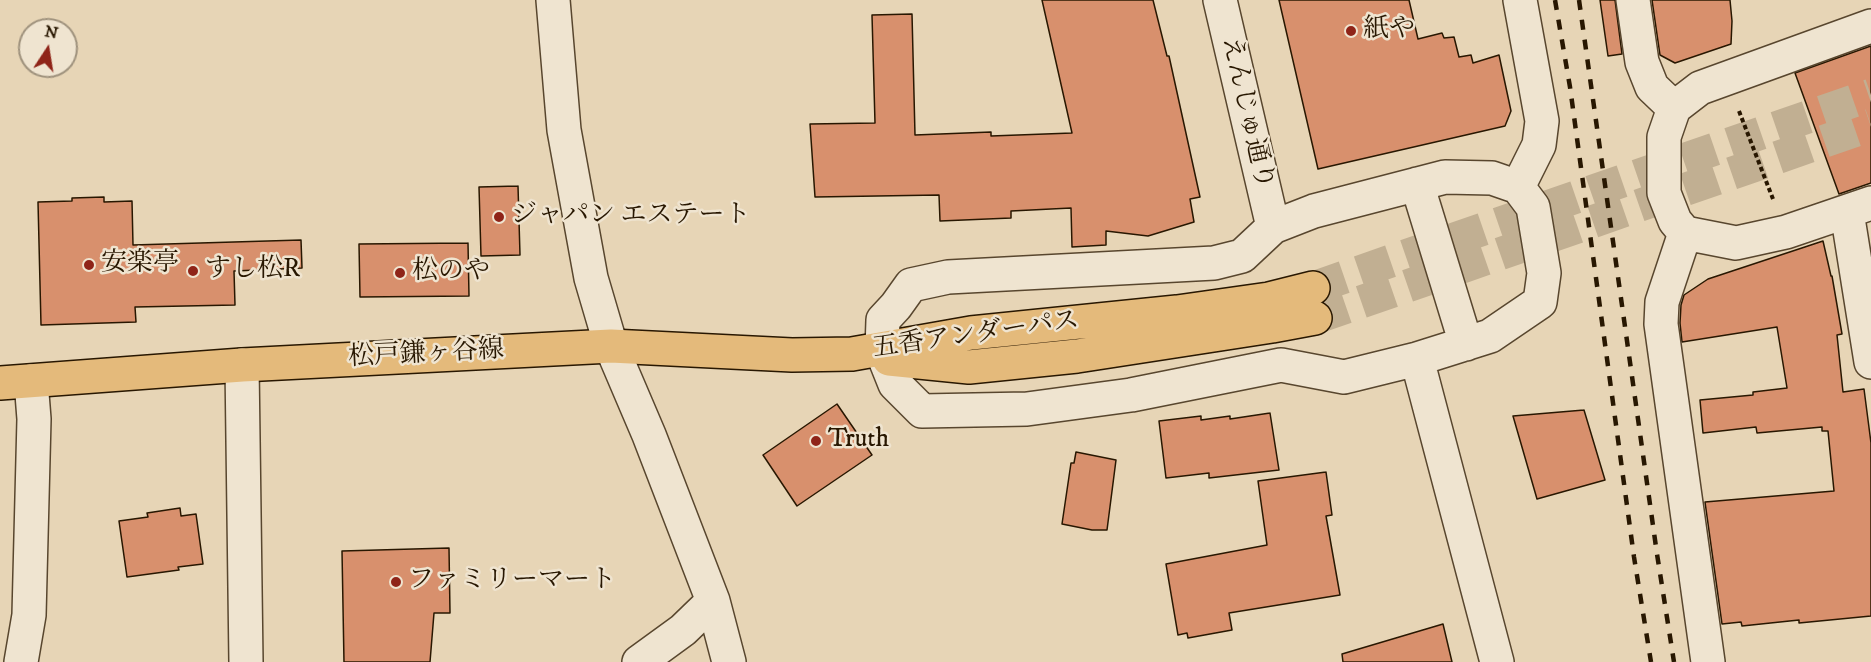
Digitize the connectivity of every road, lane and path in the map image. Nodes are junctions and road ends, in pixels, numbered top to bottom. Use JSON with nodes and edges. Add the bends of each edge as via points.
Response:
{"nodes":[{"id":1,"x":553,"y":0,"type":"edge"},
{"id":2,"x":1220,"y":0,"type":"edge"},
{"id":3,"x":1520,"y":0,"type":"edge"},
{"id":4,"x":1633,"y":0,"type":"edge"},
{"id":5,"x":1871,"y":26,"type":"edge"},
{"id":6,"x":1736,"y":101,"type":"dead end"},
{"id":7,"x":1674,"y":108,"type":"junction"},
{"id":8,"x":1417,"y":184,"type":"junction"},
{"id":9,"x":1518,"y":186,"type":"junction"},
{"id":10,"x":1859,"y":207,"type":"edge"},
{"id":11,"x":1776,"y":208,"type":"dead end"},
{"id":12,"x":1273,"y":227,"type":"junction"},
{"id":13,"x":1685,"y":233,"type":"junction"},
{"id":14,"x":1314,"y":303,"type":"tunnel mouth"},
{"id":15,"x":1466,"y":344,"type":"junction"},
{"id":16,"x":611,"y":346,"type":"junction"},
{"id":17,"x":873,"y":354,"type":"junction"},
{"id":18,"x":1417,"y":359,"type":"junction"},
{"id":19,"x":1871,"y":362,"type":"edge"},
{"id":20,"x":242,"y":365,"type":"junction"},
{"id":21,"x":16,"y":382,"type":"edge"},
{"id":22,"x":713,"y":601,"type":"junction"},
{"id":23,"x":21,"y":662,"type":"edge"},
{"id":24,"x":246,"y":662,"type":"edge"},
{"id":25,"x":639,"y":662,"type":"edge"},
{"id":26,"x":729,"y":662,"type":"edge"},
{"id":27,"x":1497,"y":662,"type":"edge"},
{"id":28,"x":1708,"y":662,"type":"edge"}],
"edges":[{"from":1,"to":16,"type":"street","via":[[564,130],[591,278]]},
{"from":2,"to":12,"type":"street","name":"えんじゅ通り"},
{"from":3,"to":9,"type":"street","via":[[1542,121],[1539,145]]},
{"from":4,"to":7,"type":"street","via":[[1642,62],[1652,87]]},
{"from":5,"to":7,"type":"street","via":[[1700,88]]},
{"from":6,"to":11,"type":"path"},
{"from":7,"to":13,"type":"street","via":[[1664,138],[1664,192],[1675,221]]},
{"from":8,"to":9,"type":"street","via":[[1445,177],[1492,178]]},
{"from":8,"to":12,"type":"street","via":[[1314,211]]},
{"from":8,"to":15,"type":"street"},
{"from":9,"to":15,"type":"street","via":[[1533,207],[1544,273],[1540,302],[1490,336]]},
{"from":10,"to":13,"type":"street","via":[[1786,232],[1736,243]]},
{"from":10,"to":19,"type":"street"},
{"from":12,"to":17,"type":"street","via":[[1242,256],[1214,263],[948,277],[911,285],[882,321]]},
{"from":13,"to":28,"type":"street","via":[[1662,302],[1660,324]]},
{"from":14,"to":17,"type":"main road","name":"五香アンダーパス","via":[[1272,326],[1077,356],[969,367]]},
{"from":15,"to":18,"type":"street"},
{"from":16,"to":17,"type":"main road","name":"松戸鎌ヶ谷線","via":[[792,355]]},
{"from":16,"to":20,"type":"main road","name":"松戸鎌ヶ谷線"},
{"from":16,"to":22,"type":"street"},
{"from":17,"to":18,"type":"street","via":[[903,394],[922,411],[1027,409],[1131,395],[1281,365],[1344,377]]},
{"from":18,"to":27,"type":"street"},
{"from":20,"to":21,"type":"main road","name":"松戸鎌ヶ谷線"},
{"from":20,"to":24,"type":"street"},
{"from":21,"to":23,"type":"street","via":[[34,419],[29,615]]},
{"from":22,"to":25,"type":"street","via":[[683,630]]},
{"from":22,"to":26,"type":"street"}]}
